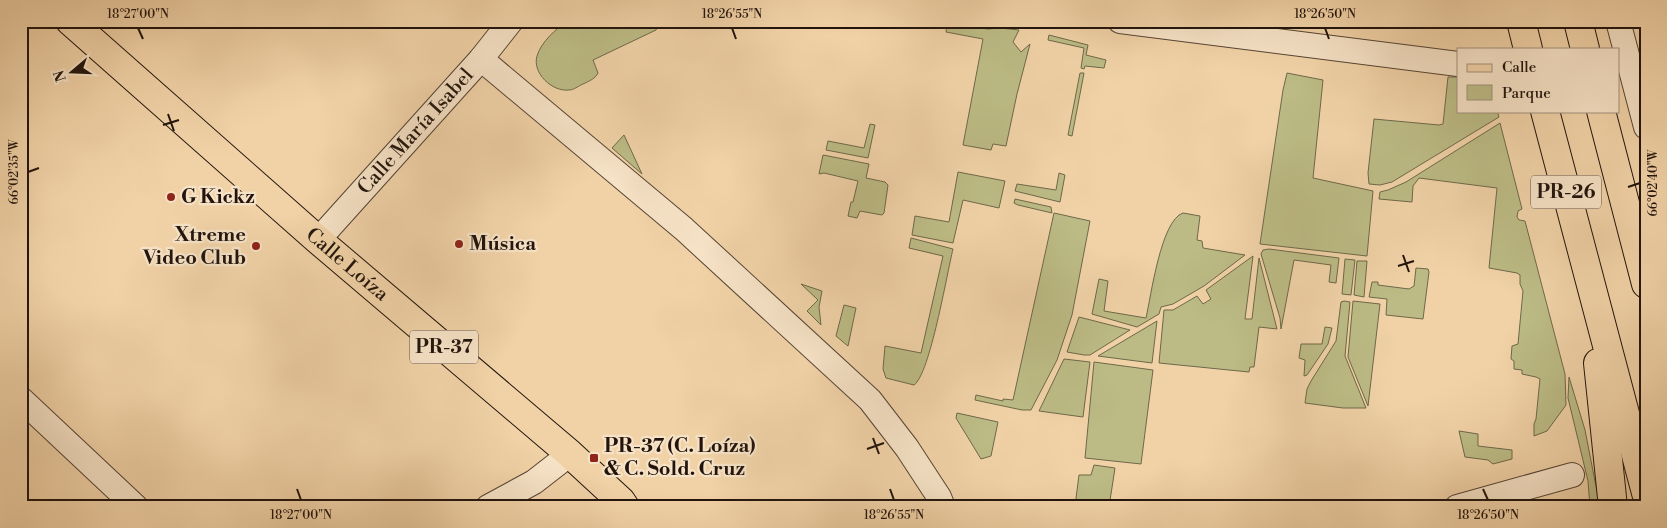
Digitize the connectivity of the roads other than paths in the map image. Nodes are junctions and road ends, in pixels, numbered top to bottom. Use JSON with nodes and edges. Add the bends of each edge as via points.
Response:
{"nodes":[{"id":1,"x":70,"y":21,"type":"edge"},
{"id":2,"x":512,"y":21,"type":"edge"},
{"id":3,"x":1120,"y":21,"type":"edge"},
{"id":4,"x":1521,"y":21,"type":"edge"},
{"id":5,"x":1578,"y":21,"type":"edge"},
{"id":6,"x":1618,"y":21,"type":"edge"},
{"id":7,"x":1528,"y":48,"type":"edge"},
{"id":8,"x":1585,"y":48,"type":"edge"},
{"id":9,"x":481,"y":59,"type":"junction"},
{"id":10,"x":1457,"y":64,"type":"edge"},
{"id":11,"x":1545,"y":112,"type":"edge"},
{"id":12,"x":1601,"y":112,"type":"edge"},
{"id":13,"x":1646,"y":127,"type":"edge"},
{"id":14,"x":318,"y":240,"type":"junction"},
{"id":15,"x":1588,"y":272,"type":"junction"},
{"id":16,"x":1646,"y":284,"type":"edge"},
{"id":17,"x":21,"y":399,"type":"edge"},
{"id":18,"x":570,"y":454,"type":"junction"},
{"id":19,"x":1572,"y":475,"type":"dead end"},
{"id":20,"x":1646,"y":493,"type":"edge"},
{"id":21,"x":136,"y":507,"type":"edge"},
{"id":22,"x":488,"y":507,"type":"edge"},
{"id":23,"x":626,"y":507,"type":"edge"},
{"id":24,"x":943,"y":507,"type":"edge"},
{"id":25,"x":1456,"y":507,"type":"edge"},
{"id":26,"x":1613,"y":507,"type":"edge"}],
"edges":[{"from":1,"to":14,"type":"main road","name":"Calle Loíza","number":"PR-37"},
{"from":2,"to":9,"type":"street","name":"Calle María Isabel"},
{"from":3,"to":10,"type":"street"},
{"from":4,"to":7,"type":"main road"},
{"from":5,"to":8,"type":"main road"},
{"from":6,"to":13,"type":"street"},
{"from":9,"to":14,"type":"street","name":"Calle María Isabel"},
{"from":9,"to":24,"type":"street","via":[[684,229],[864,394],[907,448]]},
{"from":11,"to":15,"type":"main road","number":"PR-26"},
{"from":12,"to":16,"type":"main road","number":"PR-26"},
{"from":14,"to":18,"type":"main road","name":"Calle Loíza","number":"PR-37"},
{"from":15,"to":20,"type":"main road","number":"PR-26"},
{"from":15,"to":26,"type":"main road"},
{"from":17,"to":21,"type":"street"},
{"from":18,"to":22,"type":"street","via":[[534,482]]},
{"from":18,"to":23,"type":"main road","name":"Calle Loíza","number":"PR-37"},
{"from":19,"to":25,"type":"street"}]}
